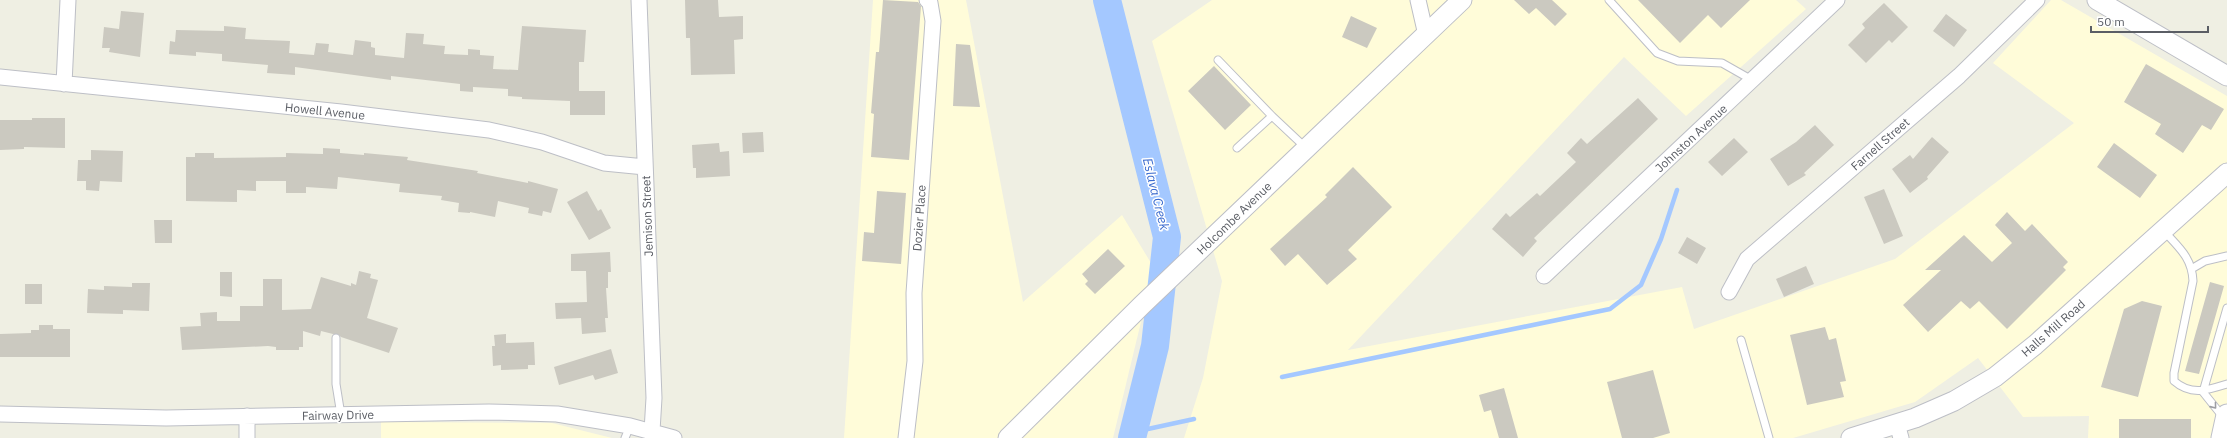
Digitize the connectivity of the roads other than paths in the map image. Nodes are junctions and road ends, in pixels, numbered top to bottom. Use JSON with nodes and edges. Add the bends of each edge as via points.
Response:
{"nodes":[{"id":1,"x":68,"y":0,"type":"edge"},
{"id":2,"x":639,"y":0,"type":"edge"},
{"id":3,"x":926,"y":0,"type":"edge"},
{"id":4,"x":1418,"y":0,"type":"edge"},
{"id":5,"x":1462,"y":0,"type":"edge"},
{"id":6,"x":1609,"y":0,"type":"edge"},
{"id":7,"x":1837,"y":0,"type":"edge"},
{"id":8,"x":2037,"y":0,"type":"edge"},
{"id":9,"x":2096,"y":0,"type":"edge"},
{"id":10,"x":1426,"y":35,"type":"junction"},
{"id":11,"x":1218,"y":60,"type":"dead end"},
{"id":12,"x":2227,"y":76,"type":"edge"},
{"id":13,"x":0,"y":77,"type":"edge"},
{"id":14,"x":1752,"y":80,"type":"junction"},
{"id":15,"x":64,"y":84,"type":"junction"},
{"id":16,"x":1272,"y":116,"type":"junction"},
{"id":17,"x":1237,"y":148,"type":"dead end"},
{"id":18,"x":1306,"y":148,"type":"junction"},
{"id":19,"x":646,"y":167,"type":"junction"},
{"id":20,"x":2227,"y":172,"type":"edge"},
{"id":21,"x":2163,"y":230,"type":"junction"},
{"id":22,"x":2227,"y":256,"type":"edge"},
{"id":23,"x":2193,"y":268,"type":"junction"},
{"id":24,"x":1544,"y":276,"type":"dead end"},
{"id":25,"x":1729,"y":292,"type":"dead end"},
{"id":26,"x":2227,"y":308,"type":"edge"},
{"id":27,"x":336,"y":338,"type":"dead end"},
{"id":28,"x":1740,"y":340,"type":"dead end"},
{"id":29,"x":2227,"y":384,"type":"edge"},
{"id":30,"x":2203,"y":392,"type":"junction"},
{"id":31,"x":0,"y":414,"type":"edge"},
{"id":32,"x":341,"y":414,"type":"junction"},
{"id":33,"x":247,"y":416,"type":"junction"},
{"id":34,"x":2225,"y":425,"type":"edge"},
{"id":35,"x":652,"y":431,"type":"junction"},
{"id":36,"x":1899,"y":431,"type":"edge"},
{"id":37,"x":628,"y":432,"type":"edge"},
{"id":38,"x":247,"y":438,"type":"edge"},
{"id":39,"x":674,"y":438,"type":"edge"},
{"id":40,"x":906,"y":438,"type":"edge"},
{"id":41,"x":1008,"y":438,"type":"edge"},
{"id":42,"x":1769,"y":438,"type":"edge"},
{"id":43,"x":1851,"y":438,"type":"edge"}],
"edges":[{"from":1,"to":15,"type":"street"},
{"from":2,"to":19,"type":"street","name":"Jemison Street"},
{"from":3,"to":40,"type":"street","name":"Dozier Place","via":[[930,3],[933,21],[914,293],[915,361]]},
{"from":4,"to":10,"type":"street"},
{"from":5,"to":10,"type":"street","name":"Holcombe Avenue"},
{"from":6,"to":14,"type":"lane","via":[[1657,53],[1678,61],[1722,63]]},
{"from":7,"to":14,"type":"street","name":"Johnston Avenue"},
{"from":8,"to":25,"type":"street","name":"Farnell Street","via":[[1959,76],[1747,260]]},
{"from":9,"to":12,"type":"street"},
{"from":10,"to":18,"type":"street","name":"Holcombe Avenue"},
{"from":11,"to":16,"type":"lane"},
{"from":13,"to":15,"type":"street","name":"Howell Avenue"},
{"from":14,"to":24,"type":"street","name":"Johnston Avenue"},
{"from":15,"to":19,"type":"street","name":"Howell Avenue","via":[[490,130],[542,142],[604,163]]},
{"from":16,"to":17,"type":"lane"},
{"from":16,"to":18,"type":"lane"},
{"from":18,"to":41,"type":"street","name":"Holcombe Avenue"},
{"from":19,"to":35,"type":"street","name":"Jemison Street","via":[[654,398]]},
{"from":20,"to":21,"type":"street","name":"Halls Mill Road"},
{"from":21,"to":23,"type":"lane","via":[[2188,257]]},
{"from":21,"to":36,"type":"street","name":"Halls Mill Road","via":[[1996,377],[1954,401],[1915,418]]},
{"from":22,"to":23,"type":"lane","via":[[2205,261]]},
{"from":23,"to":30,"type":"lane","via":[[2193,281],[2174,381]]},
{"from":26,"to":30,"type":"lane"},
{"from":27,"to":32,"type":"lane","via":[[336,384]]},
{"from":28,"to":42,"type":"lane"},
{"from":29,"to":30,"type":"lane"},
{"from":30,"to":34,"type":"lane","one_way":true},
{"from":31,"to":33,"type":"street","name":"Fairway Drive","via":[[166,418]]},
{"from":32,"to":33,"type":"street","name":"Fairway Drive"},
{"from":32,"to":37,"type":"street","name":"Fairway Drive","via":[[550,414]]},
{"from":33,"to":38,"type":"street"},
{"from":35,"to":37,"type":"street","name":"Fairway Drive"},
{"from":35,"to":39,"type":"street","name":"Fairway Drive"},
{"from":36,"to":43,"type":"street","name":"Halls Mill Road"}]}
